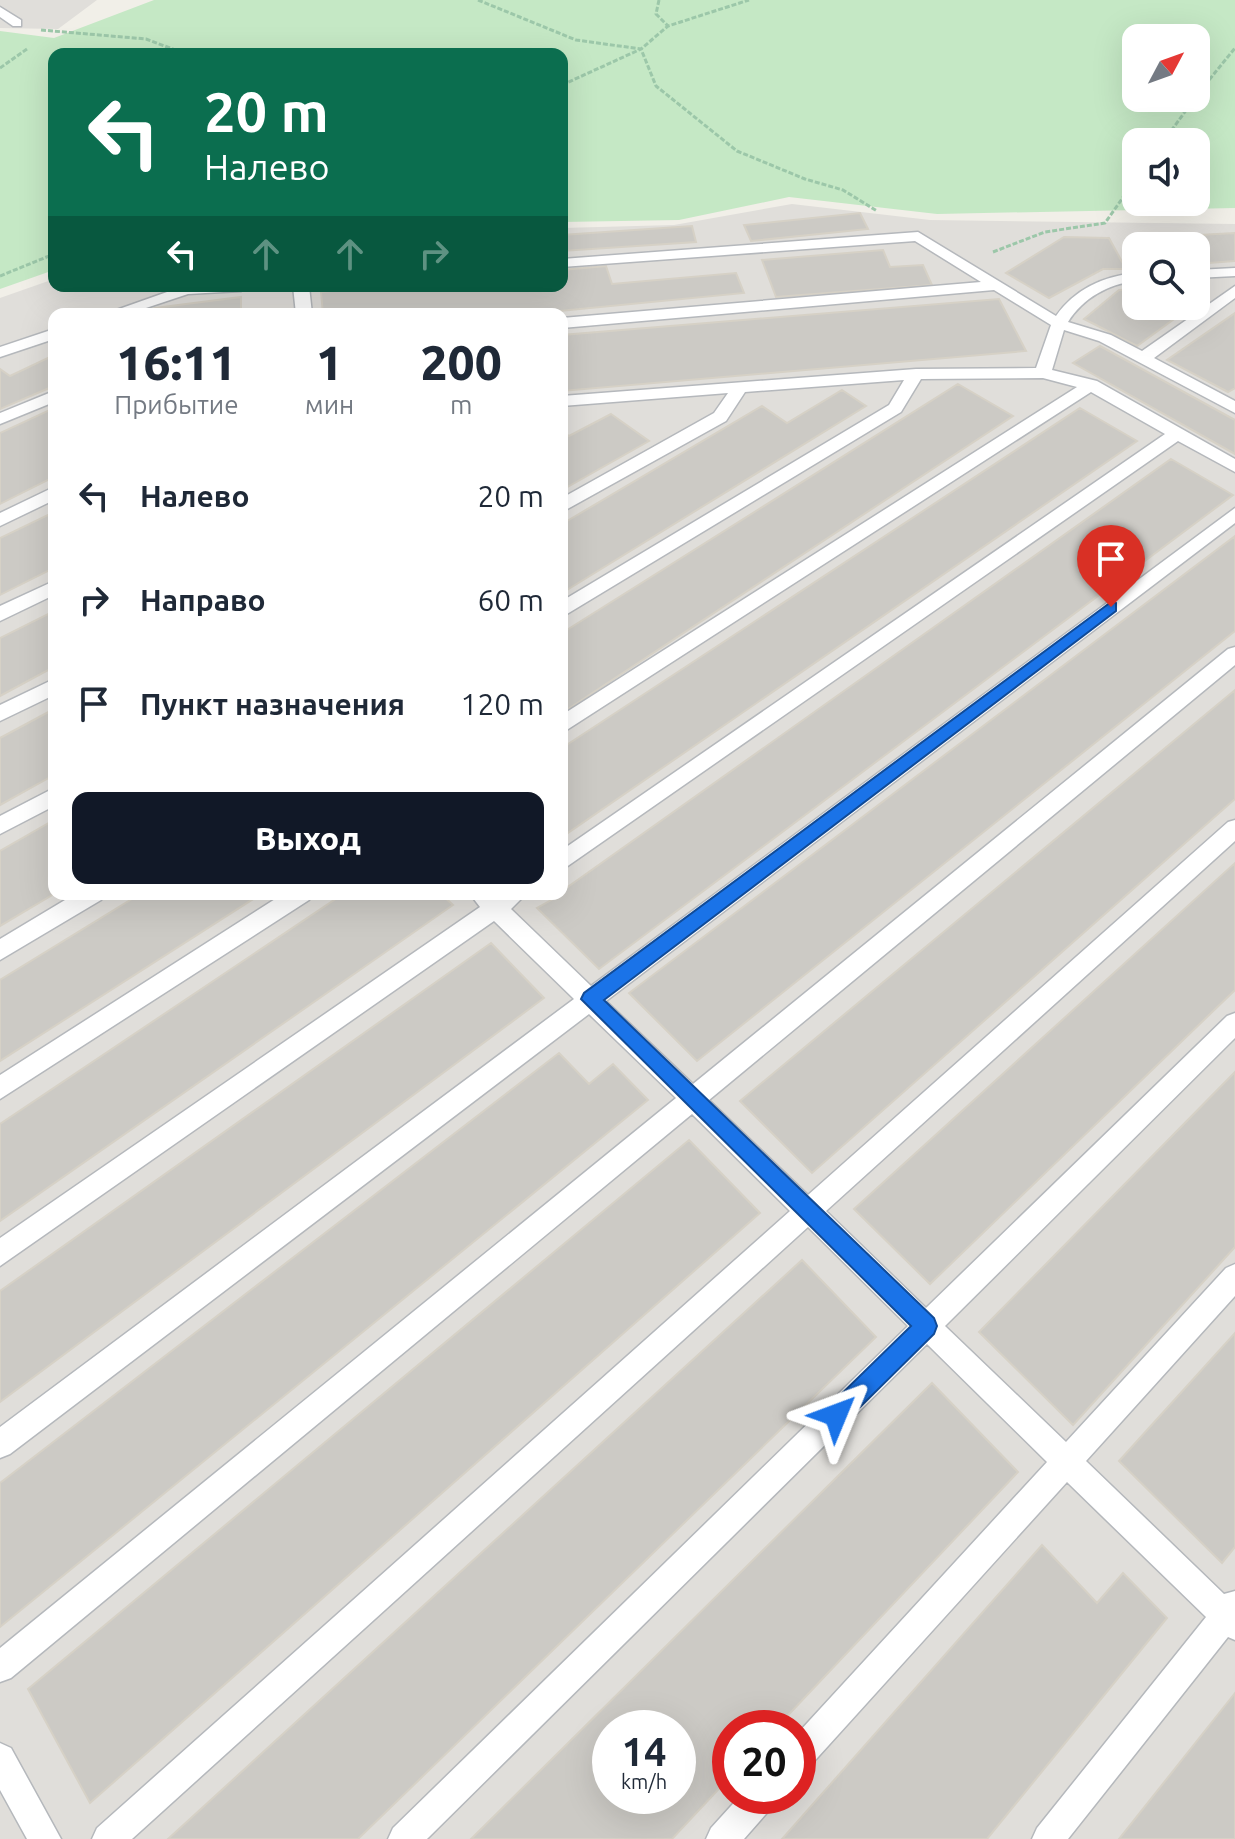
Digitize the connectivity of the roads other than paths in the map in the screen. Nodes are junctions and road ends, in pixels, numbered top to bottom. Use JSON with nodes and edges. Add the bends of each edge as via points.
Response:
{"nodes":[{"id":1,"x":0,"y":11,"type":"edge"},
{"id":2,"x":17,"y":23,"type":"road end"},
{"id":3,"x":568,"y":263,"type":"edge"},
{"id":4,"x":1235,"y":272,"type":"edge"},
{"id":5,"x":1210,"y":273,"type":"edge"},
{"id":6,"x":1122,"y":278,"type":"edge"},
{"id":7,"x":997,"y":285,"type":"junction"},
{"id":8,"x":1235,"y":291,"type":"edge"},
{"id":9,"x":180,"y":292,"type":"edge"},
{"id":10,"x":131,"y":308,"type":"edge"},
{"id":11,"x":568,"y":322,"type":"edge"},
{"id":12,"x":1059,"y":324,"type":"junction"},
{"id":13,"x":48,"y":336,"type":"edge"},
{"id":14,"x":0,"y":352,"type":"edge"},
{"id":15,"x":1143,"y":358,"type":"junction"},
{"id":16,"x":1043,"y":373,"type":"junction"},
{"id":17,"x":916,"y":374,"type":"junction"},
{"id":18,"x":1091,"y":385,"type":"junction"},
{"id":19,"x":740,"y":388,"type":"junction"},
{"id":20,"x":48,"y":399,"type":"edge"},
{"id":21,"x":568,"y":401,"type":"edge"},
{"id":22,"x":1235,"y":408,"type":"edge"},
{"id":23,"x":0,"y":419,"type":"edge"},
{"id":24,"x":1178,"y":433,"type":"junction"},
{"id":25,"x":1235,"y":466,"type":"edge"},
{"id":26,"x":48,"y":496,"type":"edge"},
{"id":27,"x":568,"y":503,"type":"edge"},
{"id":28,"x":1235,"y":514,"type":"edge"},
{"id":29,"x":0,"y":520,"type":"edge"},
{"id":30,"x":48,"y":590,"type":"edge"},
{"id":31,"x":568,"y":606,"type":"edge"},
{"id":32,"x":0,"y":614,"type":"edge"},
{"id":33,"x":1235,"y":654,"type":"edge"},
{"id":34,"x":48,"y":689,"type":"edge"},
{"id":35,"x":0,"y":714,"type":"edge"},
{"id":36,"x":568,"y":721,"type":"edge"},
{"id":37,"x":48,"y":799,"type":"edge"},
{"id":38,"x":0,"y":826,"type":"edge"},
{"id":39,"x":1235,"y":828,"type":"edge"},
{"id":40,"x":568,"y":857,"type":"edge"},
{"id":41,"x":83,"y":900,"type":"edge"},
{"id":42,"x":292,"y":900,"type":"edge"},
{"id":43,"x":496,"y":900,"type":"edge"},
{"id":44,"x":498,"y":900,"type":"edge"},
{"id":45,"x":0,"y":950,"type":"edge"},
{"id":46,"x":590,"y":999,"type":"junction"},
{"id":47,"x":1235,"y":1023,"type":"edge"},
{"id":48,"x":0,"y":1088,"type":"edge"},
{"id":49,"x":693,"y":1099,"type":"junction"},
{"id":50,"x":808,"y":1211,"type":"junction"},
{"id":51,"x":0,"y":1253,"type":"edge"},
{"id":52,"x":1235,"y":1277,"type":"edge"},
{"id":53,"x":926,"y":1326,"type":"junction"},
{"id":54,"x":0,"y":1444,"type":"edge"},
{"id":55,"x":1067,"y":1461,"type":"junction"},
{"id":56,"x":1232,"y":1615,"type":"edge"},
{"id":57,"x":0,"y":1667,"type":"edge"},
{"id":58,"x":816,"y":1736,"type":"edge"},
{"id":59,"x":0,"y":1759,"type":"edge"},
{"id":60,"x":745,"y":1814,"type":"edge"},
{"id":61,"x":45,"y":1839,"type":"edge"},
{"id":62,"x":108,"y":1839,"type":"edge"},
{"id":63,"x":404,"y":1839,"type":"edge"},
{"id":64,"x":722,"y":1839,"type":"edge"},
{"id":65,"x":1048,"y":1839,"type":"edge"}],
"edges":[{"from":1,"to":2,"type":"lane"},
{"from":3,"to":7,"type":"lane","via":[[918,236]]},
{"from":4,"to":5,"type":"lane"},
{"from":6,"to":12,"type":"lane","via":[[1083,296]]},
{"from":7,"to":11,"type":"lane"},
{"from":7,"to":12,"type":"lane"},
{"from":8,"to":15,"type":"lane"},
{"from":9,"to":10,"type":"lane"},
{"from":12,"to":15,"type":"lane","via":[[1105,338]]},
{"from":12,"to":16,"type":"lane"},
{"from":13,"to":14,"type":"lane"},
{"from":15,"to":22,"type":"lane"},
{"from":16,"to":17,"type":"lane"},
{"from":16,"to":18,"type":"lane"},
{"from":17,"to":19,"type":"lane"},
{"from":17,"to":31,"type":"lane","via":[[895,408]]},
{"from":18,"to":24,"type":"lane"},
{"from":18,"to":36,"type":"lane"},
{"from":19,"to":21,"type":"lane"},
{"from":19,"to":27,"type":"lane","via":[[720,417]]},
{"from":20,"to":23,"type":"lane"},
{"from":24,"to":25,"type":"lane"},
{"from":24,"to":40,"type":"lane"},
{"from":26,"to":29,"type":"lane"},
{"from":28,"to":46,"type":"lane"},
{"from":30,"to":32,"type":"lane"},
{"from":33,"to":49,"type":"lane"},
{"from":34,"to":35,"type":"lane"},
{"from":37,"to":38,"type":"lane"},
{"from":39,"to":50,"type":"lane"},
{"from":41,"to":45,"type":"lane"},
{"from":42,"to":48,"type":"lane"},
{"from":43,"to":51,"type":"lane"},
{"from":44,"to":46,"type":"lane"},
{"from":46,"to":49,"type":"lane"},
{"from":46,"to":54,"type":"lane"},
{"from":47,"to":53,"type":"lane"},
{"from":49,"to":50,"type":"lane"},
{"from":49,"to":57,"type":"lane"},
{"from":50,"to":53,"type":"lane"},
{"from":50,"to":62,"type":"lane"},
{"from":52,"to":55,"type":"lane"},
{"from":53,"to":55,"type":"lane"},
{"from":53,"to":63,"type":"lane"},
{"from":55,"to":56,"type":"lane"},
{"from":55,"to":58,"type":"lane"},
{"from":56,"to":65,"type":"lane"},
{"from":59,"to":61,"type":"lane"},
{"from":60,"to":64,"type":"lane"}]}
